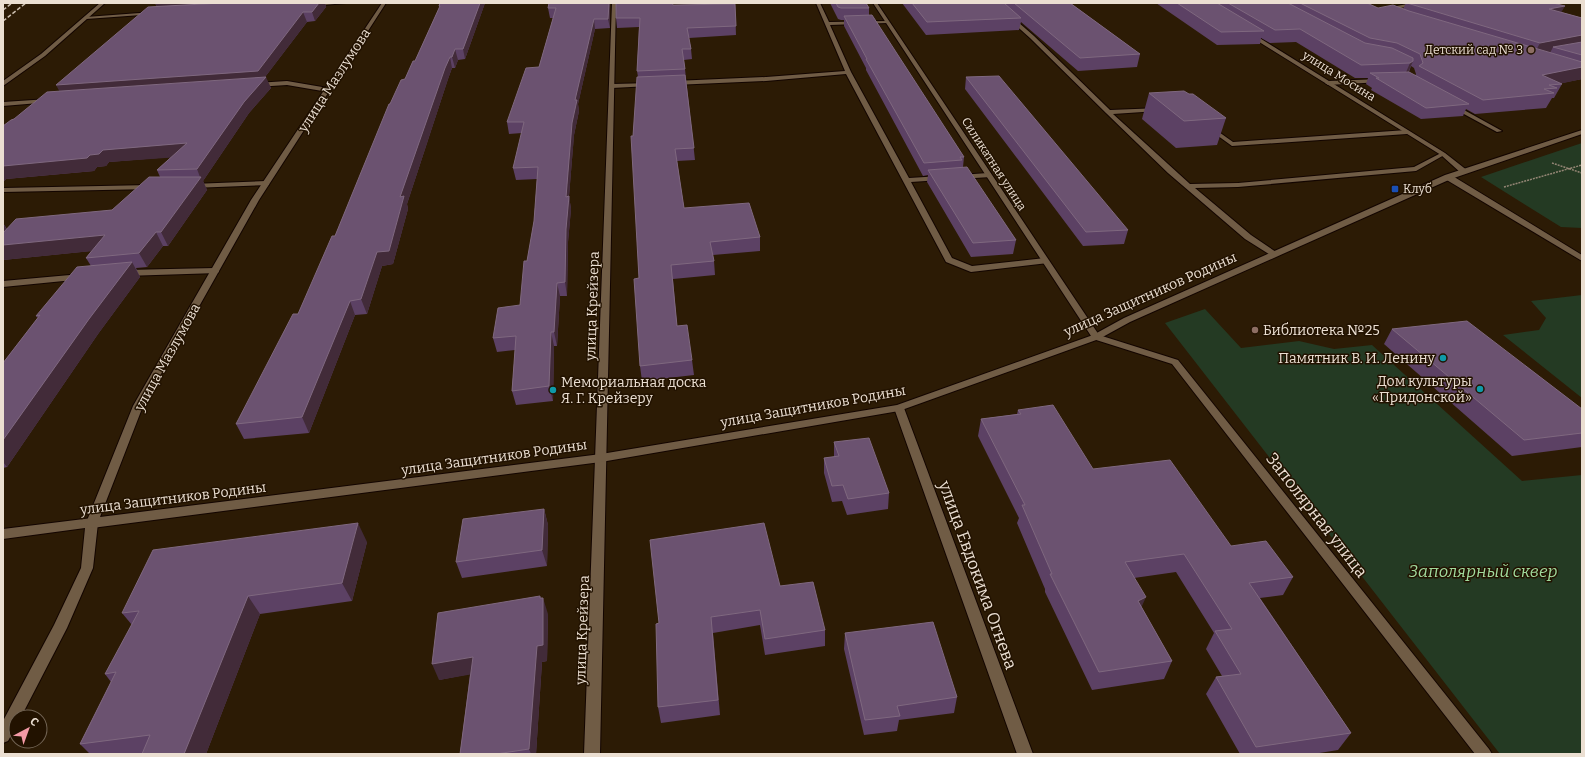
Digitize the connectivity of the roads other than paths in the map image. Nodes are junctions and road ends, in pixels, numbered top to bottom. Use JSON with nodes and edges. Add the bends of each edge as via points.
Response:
{"nodes":[{"id":1,"x":103,"y":3,"type":"edge"},
{"id":2,"x":344,"y":3,"type":"edge"},
{"id":3,"x":384,"y":3,"type":"edge"},
{"id":4,"x":614,"y":3,"type":"edge"},
{"id":5,"x":818,"y":3,"type":"edge"},
{"id":6,"x":874,"y":3,"type":"edge"},
{"id":7,"x":993,"y":3,"type":"edge"},
{"id":8,"x":1422,"y":3,"type":"edge"},
{"id":9,"x":307,"y":5,"type":"edge"},
{"id":10,"x":159,"y":13,"type":"edge"},
{"id":11,"x":1390,"y":15,"type":"edge"},
{"id":12,"x":86,"y":18,"type":"junction"},
{"id":13,"x":887,"y":22,"type":"junction"},
{"id":14,"x":827,"y":24,"type":"junction"},
{"id":15,"x":1247,"y":32,"type":"edge"},
{"id":16,"x":848,"y":72,"type":"junction"},
{"id":17,"x":1389,"y":80,"type":"edge"},
{"id":18,"x":1328,"y":83,"type":"junction"},
{"id":19,"x":3,"y":84,"type":"edge"},
{"id":20,"x":658,"y":84,"type":"edge"},
{"id":21,"x":666,"y":84,"type":"edge"},
{"id":22,"x":249,"y":86,"type":"edge"},
{"id":23,"x":612,"y":86,"type":"junction"},
{"id":24,"x":328,"y":90,"type":"junction"},
{"id":25,"x":57,"y":100,"type":"edge"},
{"id":26,"x":1445,"y":102,"type":"edge"},
{"id":27,"x":3,"y":104,"type":"edge"},
{"id":28,"x":1167,"y":108,"type":"edge"},
{"id":29,"x":1108,"y":112,"type":"junction"},
{"id":30,"x":1201,"y":121,"type":"edge"},
{"id":31,"x":1407,"y":132,"type":"junction"},
{"id":32,"x":1499,"y":132,"type":"dead end"},
{"id":33,"x":1582,"y":132,"type":"edge"},
{"id":34,"x":1443,"y":154,"type":"junction"},
{"id":35,"x":1464,"y":171,"type":"junction"},
{"id":36,"x":988,"y":175,"type":"junction"},
{"id":37,"x":1448,"y":177,"type":"junction"},
{"id":38,"x":907,"y":180,"type":"junction"},
{"id":39,"x":266,"y":183,"type":"junction"},
{"id":40,"x":182,"y":186,"type":"edge"},
{"id":41,"x":1189,"y":186,"type":"junction"},
{"id":42,"x":159,"y":187,"type":"edge"},
{"id":43,"x":3,"y":190,"type":"edge"},
{"id":44,"x":1276,"y":254,"type":"junction"},
{"id":45,"x":1582,"y":259,"type":"edge"},
{"id":46,"x":1045,"y":261,"type":"junction"},
{"id":47,"x":215,"y":271,"type":"junction"},
{"id":48,"x":119,"y":274,"type":"edge"},
{"id":49,"x":89,"y":277,"type":"edge"},
{"id":50,"x":3,"y":284,"type":"edge"},
{"id":51,"x":1096,"y":337,"type":"junction"},
{"id":52,"x":899,"y":408,"type":"junction"},
{"id":53,"x":601,"y":458,"type":"junction"},
{"id":54,"x":92,"y":522,"type":"junction"},
{"id":55,"x":3,"y":534,"type":"edge"},
{"id":56,"x":3,"y":736,"type":"edge"},
{"id":57,"x":592,"y":754,"type":"edge"},
{"id":58,"x":1024,"y":754,"type":"edge"},
{"id":59,"x":1484,"y":754,"type":"edge"}],
"edges":[{"from":1,"to":12,"type":"street"},
{"from":2,"to":9,"type":"street"},
{"from":3,"to":24,"type":"street","name":"улица Мазлумова"},
{"from":4,"to":23,"type":"street","name":"улица Крейзера"},
{"from":5,"to":14,"type":"street"},
{"from":6,"to":13,"type":"street","name":"Силикатная улица"},
{"from":7,"to":29,"type":"street","via":[[1032,37]]},
{"from":8,"to":11,"type":"street","via":[[1391,8],[1386,11]]},
{"from":10,"to":12,"type":"street"},
{"from":12,"to":19,"type":"street","via":[[43,55]]},
{"from":13,"to":14,"type":"street"},
{"from":13,"to":36,"type":"street","name":"Силикатная улица"},
{"from":14,"to":16,"type":"street"},
{"from":15,"to":18,"type":"street","name":"улица Мосина"},
{"from":16,"to":21,"type":"street"},
{"from":16,"to":38,"type":"street"},
{"from":17,"to":18,"type":"street"},
{"from":18,"to":31,"type":"street","name":"улица Мосина"},
{"from":20,"to":23,"type":"street"},
{"from":22,"to":24,"type":"street","via":[[287,82]]},
{"from":23,"to":53,"type":"street","name":"улица Крейзера"},
{"from":24,"to":39,"type":"street","name":"улица Мазлумова"},
{"from":25,"to":27,"type":"street"},
{"from":26,"to":32,"type":"street"},
{"from":28,"to":29,"type":"street"},
{"from":29,"to":41,"type":"street"},
{"from":30,"to":31,"type":"street","via":[[1232,144]]},
{"from":31,"to":34,"type":"street","name":"улица Мосина"},
{"from":33,"to":35,"type":"street","name":"улица Защитников Родины"},
{"from":34,"to":35,"type":"street","name":"улица Мосина"},
{"from":34,"to":41,"type":"street","via":[[1416,169],[1238,185]]},
{"from":35,"to":37,"type":"street","name":"улица Защитников Родины"},
{"from":36,"to":38,"type":"street"},
{"from":36,"to":46,"type":"street","name":"Силикатная улица"},
{"from":37,"to":44,"type":"street","name":"улица Защитников Родины"},
{"from":37,"to":45,"type":"street"},
{"from":38,"to":46,"type":"street","via":[[949,260],[971,269]]},
{"from":39,"to":40,"type":"street"},
{"from":39,"to":47,"type":"street","name":"улица Мазлумова"},
{"from":41,"to":44,"type":"street","via":[[1248,237]]},
{"from":42,"to":43,"type":"street"},
{"from":44,"to":51,"type":"street","name":"улица Защитников Родины","via":[[1127,320]]},
{"from":46,"to":51,"type":"street","name":"Силикатная улица"},
{"from":47,"to":48,"type":"street"},
{"from":47,"to":54,"type":"street","name":"улица Мазлумова","via":[[138,406]]},
{"from":49,"to":50,"type":"street"},
{"from":51,"to":52,"type":"street","name":"улица Защитников Родины"},
{"from":51,"to":59,"type":"street","name":"Заполярная улица","via":[[1175,362]]},
{"from":52,"to":53,"type":"street","name":"улица Защитников Родины"},
{"from":52,"to":58,"type":"street","name":"улица Евдокима Огнева"},
{"from":53,"to":54,"type":"street","name":"улица Защитников Родины"},
{"from":53,"to":57,"type":"street","name":"улица Крейзера"},
{"from":54,"to":55,"type":"street","name":"улица Защитников Родины"},
{"from":54,"to":56,"type":"street","name":"улица Мазлумова","via":[[87,568],[60,628]]}]}
